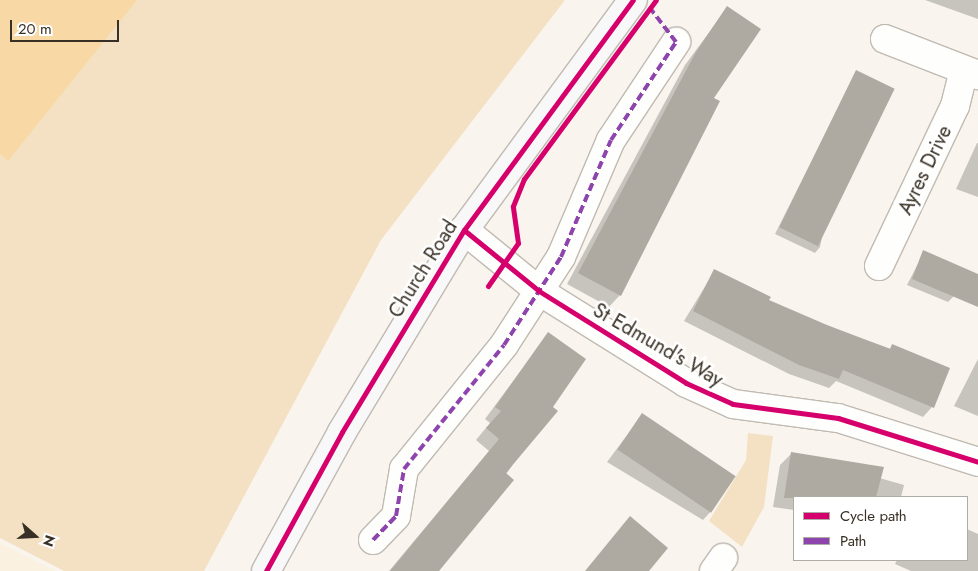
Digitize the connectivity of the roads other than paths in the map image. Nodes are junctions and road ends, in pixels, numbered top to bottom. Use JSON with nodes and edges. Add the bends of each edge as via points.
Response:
{"nodes":[{"id":1,"x":633,"y":0,"type":"edge"},
{"id":2,"x":885,"y":39,"type":"dead end"},
{"id":3,"x":676,"y":42,"type":"dead end"},
{"id":4,"x":971,"y":73,"type":"edge"},
{"id":5,"x":464,"y":230,"type":"junction"},
{"id":6,"x":878,"y":266,"type":"dead end"},
{"id":7,"x":539,"y":291,"type":"junction"},
{"id":8,"x":978,"y":462,"type":"edge"},
{"id":9,"x":373,"y":540,"type":"dead end"},
{"id":10,"x":266,"y":571,"type":"edge"}],
"edges":[{"from":1,"to":5,"type":"street","name":"Church Road"},
{"from":2,"to":4,"type":"street","name":"Ayres Drive"},
{"from":3,"to":7,"type":"street","via":[[611,140],[561,257]]},
{"from":4,"to":6,"type":"street","name":"Ayres Drive"},
{"from":5,"to":7,"type":"street","name":"St Edmund's Way"},
{"from":5,"to":10,"type":"street","name":"Church Road","via":[[342,432]]},
{"from":7,"to":8,"type":"street","name":"St Edmund's Way","via":[[686,383],[733,404],[838,418]]},
{"from":7,"to":9,"type":"street","via":[[504,345],[404,469],[396,516]]}]}
